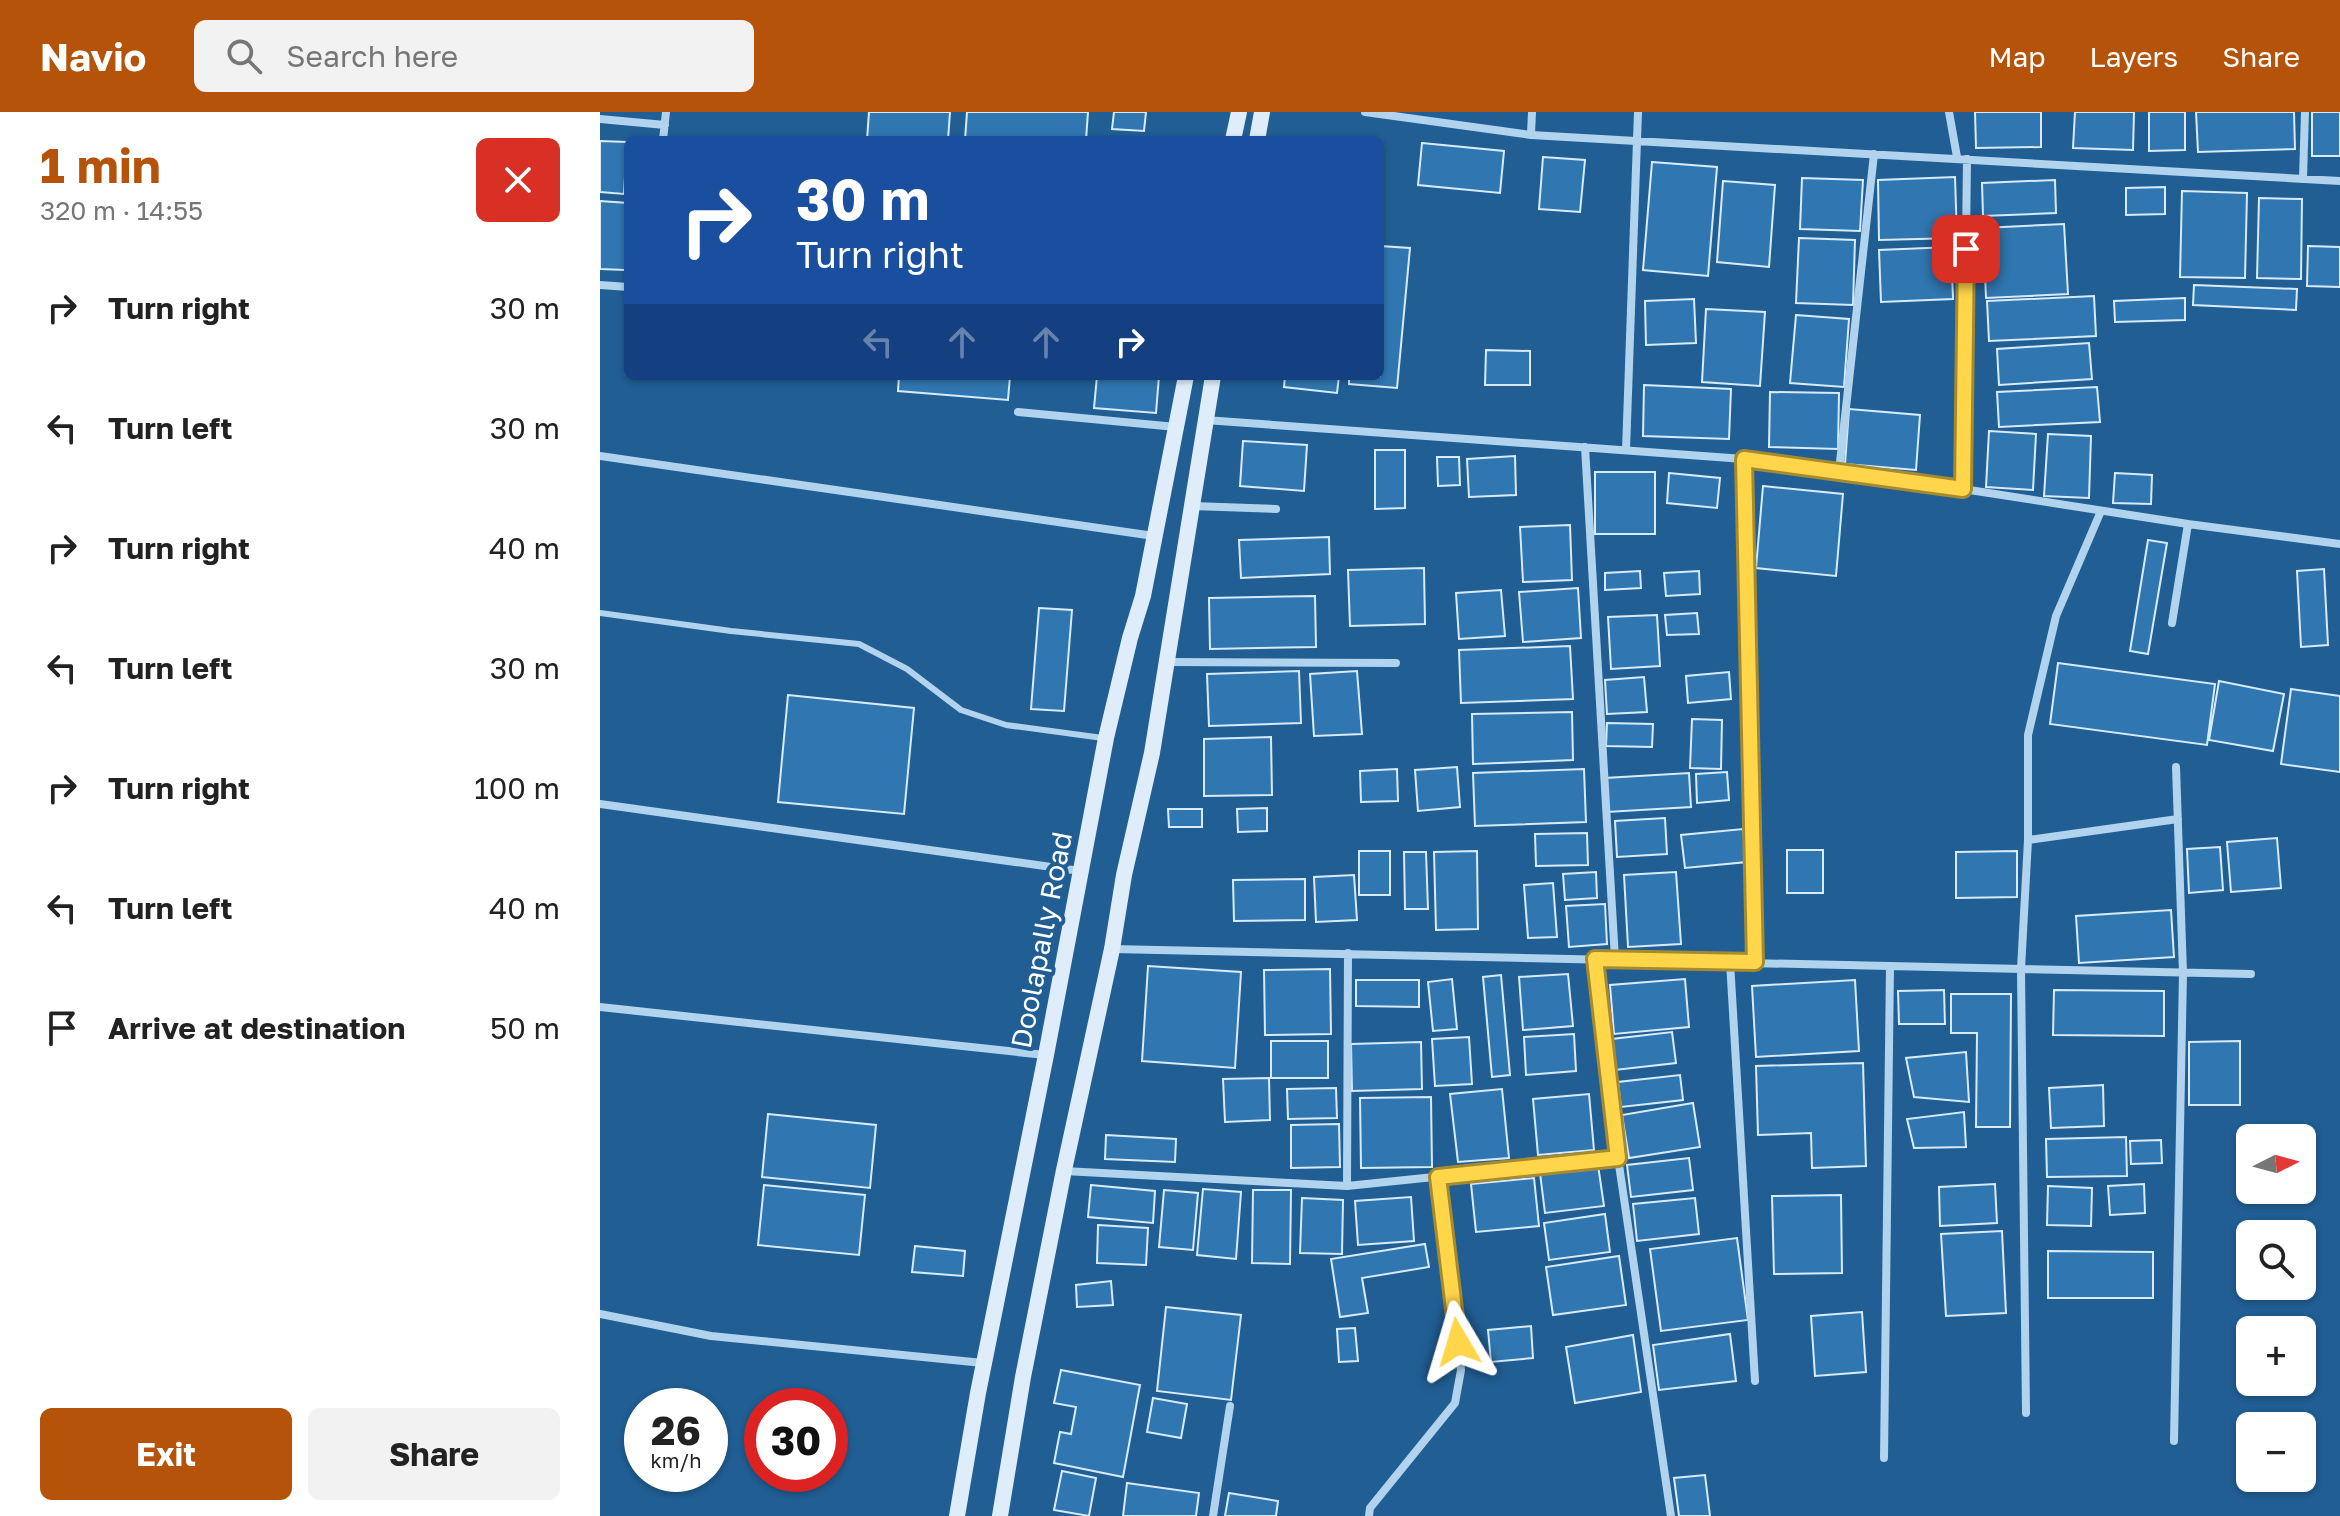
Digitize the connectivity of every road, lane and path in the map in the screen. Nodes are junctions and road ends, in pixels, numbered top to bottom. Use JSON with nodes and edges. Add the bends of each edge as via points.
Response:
{"nodes":[{"id":1,"x":666,"y":112,"type":"edge"},
{"id":2,"x":1239,"y":112,"type":"edge"},
{"id":3,"x":1262,"y":112,"type":"edge"},
{"id":4,"x":1365,"y":112,"type":"edge"},
{"id":5,"x":1532,"y":112,"type":"edge"},
{"id":6,"x":1638,"y":112,"type":"edge"},
{"id":7,"x":1949,"y":112,"type":"edge"},
{"id":8,"x":2305,"y":112,"type":"edge"},
{"id":9,"x":600,"y":119,"type":"edge"},
{"id":10,"x":665,"y":125,"type":"junction"},
{"id":11,"x":1531,"y":135,"type":"junction"},
{"id":12,"x":664,"y":136,"type":"edge"},
{"id":13,"x":1234,"y":136,"type":"edge"},
{"id":14,"x":1258,"y":136,"type":"edge"},
{"id":15,"x":1637,"y":140,"type":"junction"},
{"id":16,"x":1874,"y":154,"type":"junction"},
{"id":17,"x":1957,"y":157,"type":"junction"},
{"id":18,"x":1967,"y":159,"type":"junction"},
{"id":19,"x":2303,"y":178,"type":"junction"},
{"id":20,"x":2340,"y":181,"type":"edge"},
{"id":21,"x":600,"y":285,"type":"edge"},
{"id":22,"x":624,"y":287,"type":"edge"},
{"id":23,"x":1185,"y":380,"type":"edge"},
{"id":24,"x":1212,"y":380,"type":"edge"},
{"id":25,"x":1018,"y":412,"type":"dead end"},
{"id":26,"x":1205,"y":420,"type":"junction"},
{"id":27,"x":1176,"y":427,"type":"junction"},
{"id":28,"x":1585,"y":447,"type":"junction"},
{"id":29,"x":1626,"y":450,"type":"junction"},
{"id":30,"x":600,"y":456,"type":"edge"},
{"id":31,"x":1744,"y":459,"type":"junction"},
{"id":32,"x":1839,"y":471,"type":"junction"},
{"id":33,"x":1963,"y":489,"type":"junction"},
{"id":34,"x":1192,"y":506,"type":"junction"},
{"id":35,"x":1276,"y":509,"type":"dead end"},
{"id":36,"x":2101,"y":511,"type":"junction"},
{"id":37,"x":2188,"y":524,"type":"junction"},
{"id":38,"x":1154,"y":536,"type":"junction"},
{"id":39,"x":2340,"y":544,"type":"edge"},
{"id":40,"x":600,"y":613,"type":"edge"},
{"id":41,"x":2172,"y":623,"type":"dead end"},
{"id":42,"x":1168,"y":662,"type":"junction"},
{"id":43,"x":1396,"y":663,"type":"dead end"},
{"id":44,"x":1106,"y":738,"type":"junction"},
{"id":45,"x":2176,"y":767,"type":"dead end"},
{"id":46,"x":600,"y":804,"type":"edge"},
{"id":47,"x":2178,"y":819,"type":"junction"},
{"id":48,"x":2028,"y":840,"type":"junction"},
{"id":49,"x":1081,"y":871,"type":"junction"},
{"id":50,"x":1112,"y":949,"type":"junction"},
{"id":51,"x":1348,"y":953,"type":"junction"},
{"id":52,"x":1595,"y":959,"type":"junction"},
{"id":53,"x":1615,"y":959,"type":"junction"},
{"id":54,"x":1730,"y":962,"type":"junction"},
{"id":55,"x":1755,"y":962,"type":"junction"},
{"id":56,"x":1890,"y":966,"type":"junction"},
{"id":57,"x":2021,"y":969,"type":"junction"},
{"id":58,"x":2183,"y":973,"type":"junction"},
{"id":59,"x":2251,"y":974,"type":"dead end"},
{"id":60,"x":600,"y":1007,"type":"edge"},
{"id":61,"x":1046,"y":1055,"type":"junction"},
{"id":62,"x":1618,"y":1158,"type":"junction"},
{"id":63,"x":1064,"y":1170,"type":"junction"},
{"id":64,"x":1438,"y":1177,"type":"junction"},
{"id":65,"x":1347,"y":1186,"type":"junction"},
{"id":66,"x":600,"y":1314,"type":"edge"},
{"id":67,"x":984,"y":1363,"type":"junction"},
{"id":68,"x":1755,"y":1381,"type":"dead end"},
{"id":69,"x":1230,"y":1406,"type":"dead end"},
{"id":70,"x":2026,"y":1413,"type":"dead end"},
{"id":71,"x":2174,"y":1441,"type":"dead end"},
{"id":72,"x":1884,"y":1458,"type":"dead end"},
{"id":73,"x":957,"y":1516,"type":"edge"},
{"id":74,"x":1000,"y":1516,"type":"edge"},
{"id":75,"x":1213,"y":1516,"type":"edge"},
{"id":76,"x":1369,"y":1516,"type":"edge"},
{"id":77,"x":1671,"y":1516,"type":"edge"}],
"edges":[{"from":1,"to":10,"type":"street"},
{"from":2,"to":13,"type":"main road"},
{"from":3,"to":14,"type":"main road"},
{"from":4,"to":11,"type":"street"},
{"from":5,"to":11,"type":"street"},
{"from":6,"to":15,"type":"street"},
{"from":7,"to":17,"type":"street"},
{"from":8,"to":19,"type":"street"},
{"from":9,"to":10,"type":"street"},
{"from":10,"to":12,"type":"street"},
{"from":11,"to":15,"type":"street"},
{"from":15,"to":16,"type":"street"},
{"from":15,"to":29,"type":"street"},
{"from":16,"to":17,"type":"street"},
{"from":16,"to":32,"type":"street"},
{"from":17,"to":18,"type":"street"},
{"from":18,"to":19,"type":"street"},
{"from":18,"to":33,"type":"street"},
{"from":19,"to":20,"type":"street"},
{"from":21,"to":22,"type":"street"},
{"from":23,"to":27,"type":"main road","name":"Doolapally Road"},
{"from":24,"to":26,"type":"main road"},
{"from":25,"to":27,"type":"street"},
{"from":26,"to":28,"type":"street"},
{"from":26,"to":34,"type":"main road"},
{"from":27,"to":38,"type":"main road","name":"Doolapally Road"},
{"from":28,"to":29,"type":"street"},
{"from":28,"to":53,"type":"street"},
{"from":29,"to":31,"type":"street"},
{"from":30,"to":38,"type":"street"},
{"from":31,"to":32,"type":"street"},
{"from":31,"to":55,"type":"street"},
{"from":32,"to":33,"type":"street"},
{"from":33,"to":36,"type":"street"},
{"from":34,"to":35,"type":"street"},
{"from":34,"to":42,"type":"main road"},
{"from":36,"to":37,"type":"street"},
{"from":36,"to":48,"type":"street","via":[[2056,616],[2028,735]]},
{"from":37,"to":39,"type":"street"},
{"from":37,"to":41,"type":"street"},
{"from":38,"to":44,"type":"main road","name":"Doolapally Road"},
{"from":40,"to":44,"type":"lane","via":[[859,644],[907,669],[961,710],[1006,725]]},
{"from":42,"to":43,"type":"street"},
{"from":42,"to":50,"type":"main road"},
{"from":44,"to":49,"type":"main road","name":"Doolapally Road"},
{"from":45,"to":47,"type":"street"},
{"from":46,"to":49,"type":"street"},
{"from":47,"to":48,"type":"street"},
{"from":47,"to":58,"type":"street"},
{"from":48,"to":57,"type":"street"},
{"from":49,"to":61,"type":"main road","name":"Doolapally Road"},
{"from":50,"to":51,"type":"street"},
{"from":50,"to":63,"type":"main road"},
{"from":51,"to":52,"type":"street"},
{"from":51,"to":65,"type":"street"},
{"from":52,"to":53,"type":"street"},
{"from":52,"to":62,"type":"street"},
{"from":53,"to":54,"type":"street"},
{"from":54,"to":55,"type":"street"},
{"from":54,"to":68,"type":"street"},
{"from":55,"to":56,"type":"street"},
{"from":56,"to":57,"type":"street"},
{"from":56,"to":72,"type":"street"},
{"from":57,"to":58,"type":"street"},
{"from":57,"to":70,"type":"street"},
{"from":58,"to":59,"type":"street"},
{"from":58,"to":71,"type":"street"},
{"from":60,"to":61,"type":"street"},
{"from":61,"to":67,"type":"main road","name":"Doolapally Road"},
{"from":62,"to":64,"type":"street"},
{"from":62,"to":77,"type":"street"},
{"from":63,"to":65,"type":"street"},
{"from":63,"to":74,"type":"main road"},
{"from":64,"to":65,"type":"street"},
{"from":64,"to":76,"type":"street","via":[[1461,1370],[1455,1403],[1370,1508]]},
{"from":66,"to":67,"type":"street","via":[[711,1336]]},
{"from":67,"to":73,"type":"main road","name":"Doolapally Road"},
{"from":69,"to":75,"type":"street"}]}
